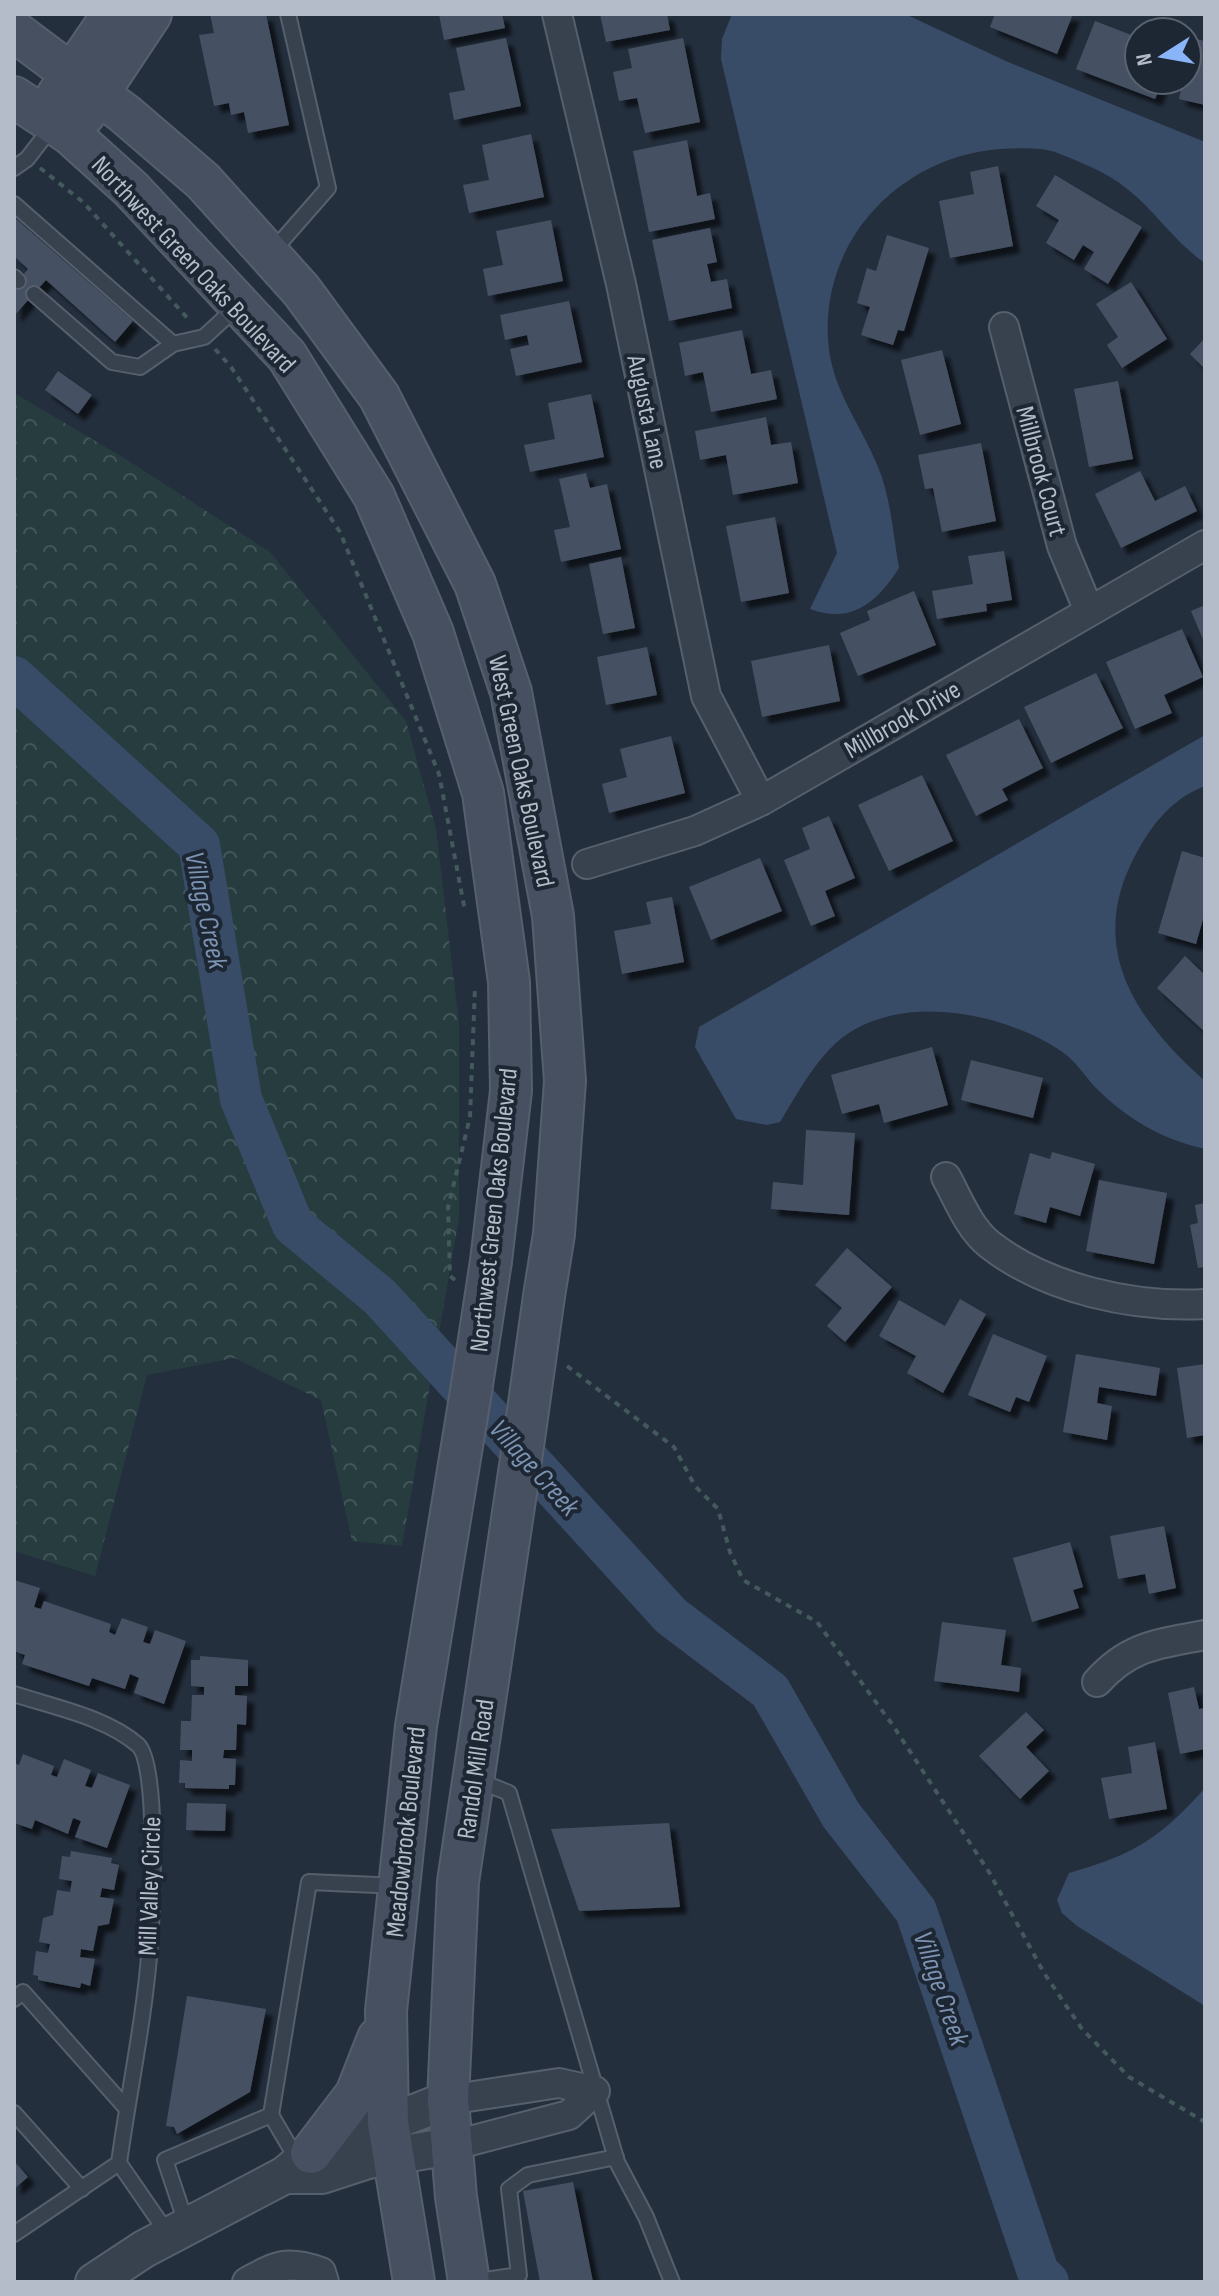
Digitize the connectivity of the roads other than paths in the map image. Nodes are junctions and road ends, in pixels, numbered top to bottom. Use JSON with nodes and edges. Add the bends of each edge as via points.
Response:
{"nodes":[{"id":1,"x":113,"y":14,"type":"edge"},
{"id":2,"x":151,"y":14,"type":"edge"},
{"id":3,"x":288,"y":14,"type":"edge"},
{"id":4,"x":557,"y":14,"type":"edge"},
{"id":5,"x":14,"y":31,"type":"edge"},
{"id":6,"x":85,"y":84,"type":"junction"},
{"id":7,"x":45,"y":118,"type":"edge"},
{"id":8,"x":14,"y":168,"type":"edge"},
{"id":9,"x":14,"y":204,"type":"edge"},
{"id":10,"x":270,"y":255,"type":"junction"},
{"id":11,"x":34,"y":294,"type":"dead end"},
{"id":12,"x":239,"y":305,"type":"junction"},
{"id":13,"x":1004,"y":327,"type":"dead end"},
{"id":14,"x":173,"y":344,"type":"junction"},
{"id":15,"x":1205,"y":545,"type":"edge"},
{"id":16,"x":1089,"y":611,"type":"junction"},
{"id":17,"x":761,"y":801,"type":"junction"},
{"id":18,"x":587,"y":864,"type":"dead end"},
{"id":19,"x":946,"y":1177,"type":"dead end"},
{"id":20,"x":1205,"y":1304,"type":"edge"},
{"id":21,"x":472,"y":1385,"type":"joint"},
{"id":22,"x":524,"y":1439,"type":"joint"},
{"id":23,"x":1205,"y":1635,"type":"edge"},
{"id":24,"x":1097,"y":1682,"type":"dead end"},
{"id":25,"x":14,"y":1694,"type":"edge"},
{"id":26,"x":474,"y":1779,"type":"junction"},
{"id":27,"x":399,"y":1886,"type":"junction"},
{"id":28,"x":14,"y":1999,"type":"edge"},
{"id":29,"x":386,"y":2011,"type":"junction"},
{"id":30,"x":595,"y":2091,"type":"junction"},
{"id":31,"x":448,"y":2100,"type":"junction"},
{"id":32,"x":127,"y":2109,"type":"junction"},
{"id":33,"x":14,"y":2113,"type":"edge"},
{"id":34,"x":271,"y":2115,"type":"junction"},
{"id":35,"x":390,"y":2140,"type":"junction"},
{"id":36,"x":451,"y":2146,"type":"junction"},
{"id":37,"x":616,"y":2157,"type":"junction"},
{"id":38,"x":119,"y":2163,"type":"junction"},
{"id":39,"x":299,"y":2164,"type":"junction"},
{"id":40,"x":82,"y":2189,"type":"junction"},
{"id":41,"x":179,"y":2232,"type":"junction"},
{"id":42,"x":14,"y":2234,"type":"edge"},
{"id":43,"x":520,"y":2278,"type":"edge"},
{"id":44,"x":94,"y":2282,"type":"edge"},
{"id":45,"x":247,"y":2282,"type":"edge"},
{"id":46,"x":324,"y":2282,"type":"edge"},
{"id":47,"x":414,"y":2282,"type":"edge"},
{"id":48,"x":470,"y":2282,"type":"edge"},
{"id":49,"x":672,"y":2282,"type":"edge"}],
"edges":[{"from":1,"to":6,"type":"main road"},
{"from":2,"to":6,"type":"main road"},
{"from":3,"to":10,"type":"lane","via":[[328,188]]},
{"from":4,"to":17,"type":"street","name":"Augusta Lane","via":[[621,284],[706,696]]},
{"from":5,"to":6,"type":"main road"},
{"from":6,"to":7,"type":"main road"},
{"from":6,"to":10,"type":"main road","name":"West Green Oaks Boulevard","via":[[203,181]]},
{"from":7,"to":8,"type":"lane","via":[[27,159]]},
{"from":7,"to":12,"type":"main road","name":"Northwest Green Oaks Boulevard","via":[[131,189]]},
{"from":9,"to":14,"type":"lane"},
{"from":10,"to":22,"type":"main road","name":"West Green Oaks Boulevard","bridge":true,"via":[[379,396],[475,584],[511,692],[553,916],[565,1081],[554,1234]]},
{"from":11,"to":14,"type":"lane","via":[[112,362],[140,367]]},
{"from":12,"to":14,"type":"lane","via":[[204,337]]},
{"from":12,"to":21,"type":"main road","name":"Northwest Green Oaks Boulevard","bridge":true,"via":[[287,356],[374,496],[433,633],[483,793],[509,982],[511,1091]]},
{"from":13,"to":16,"type":"street","name":"Millbrook Court","via":[[1062,546]]},
{"from":15,"to":16,"type":"street","name":"Millbrook Drive"},
{"from":16,"to":17,"type":"street","name":"Millbrook Drive"},
{"from":17,"to":18,"type":"street","name":"Millbrook Drive","via":[[695,831]]},
{"from":19,"to":20,"type":"street","via":[[987,1243],[1037,1274],[1173,1306]]},
{"from":21,"to":27,"type":"main road","name":"Meadowbrook Boulevard","via":[[416,1726]]},
{"from":22,"to":26,"type":"main road","name":"Randol Mill Road"},
{"from":23,"to":24,"type":"street","via":[[1140,1648],[1115,1662]]},
{"from":25,"to":32,"type":"lane","name":"Mill Valley Circle","via":[[111,1727],[140,1747],[148,1766],[150,1945]]},
{"from":26,"to":30,"type":"lane","via":[[509,1793]]},
{"from":26,"to":31,"type":"main road","name":"Randol Mill Road","via":[[458,1882]]},
{"from":27,"to":29,"type":"main road","name":"Meadowbrook Boulevard"},
{"from":27,"to":34,"type":"lane","via":[[309,1882]]},
{"from":28,"to":32,"type":"lane","via":[[23,1992]]},
{"from":29,"to":35,"type":"main road","name":"Meadowbrook Boulevard"},
{"from":29,"to":39,"type":"main road","via":[[356,2094]]},
{"from":30,"to":31,"type":"street","via":[[559,2083]]},
{"from":30,"to":36,"type":"street","via":[[569,2115]]},
{"from":30,"to":37,"type":"lane"},
{"from":31,"to":35,"type":"street"},
{"from":31,"to":36,"type":"main road"},
{"from":32,"to":38,"type":"lane","name":"Mill Valley Circle"},
{"from":33,"to":40,"type":"lane"},
{"from":34,"to":39,"type":"lane"},
{"from":34,"to":41,"type":"lane","via":[[165,2160]]},
{"from":35,"to":36,"type":"street"},
{"from":35,"to":39,"type":"street"},
{"from":35,"to":47,"type":"main road","name":"Meadowbrook Boulevard"},
{"from":36,"to":48,"type":"main road"},
{"from":37,"to":43,"type":"lane","via":[[528,2175],[509,2189]]},
{"from":37,"to":49,"type":"lane"},
{"from":38,"to":40,"type":"lane"},
{"from":38,"to":41,"type":"lane"},
{"from":39,"to":41,"type":"street"},
{"from":40,"to":42,"type":"lane"},
{"from":41,"to":44,"type":"street"},
{"from":43,"to":48,"type":"lane"},
{"from":45,"to":46,"type":"street","via":[[274,2267],[295,2263],[321,2272]]}]}
